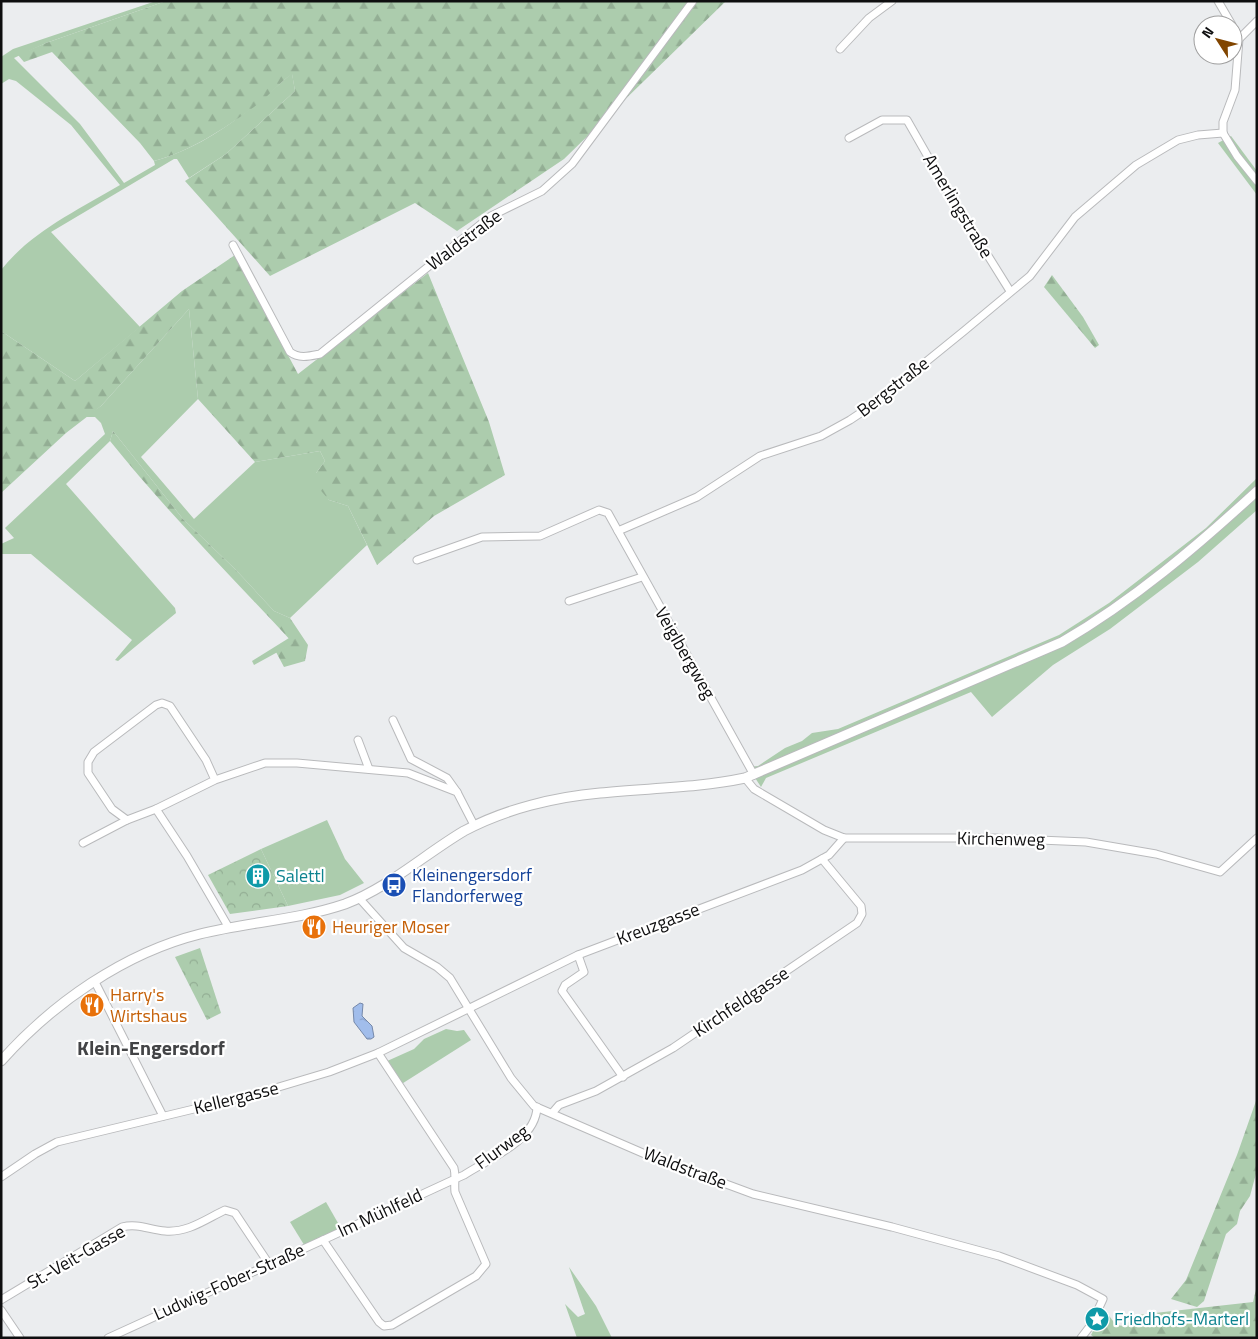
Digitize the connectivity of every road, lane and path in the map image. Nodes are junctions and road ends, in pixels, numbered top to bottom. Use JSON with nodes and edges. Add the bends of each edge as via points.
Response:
{"nodes":[{"id":1,"x":694,"y":1,"type":"edge"},
{"id":2,"x":892,"y":1,"type":"edge"},
{"id":3,"x":1218,"y":1,"type":"edge"},
{"id":4,"x":1226,"y":15,"type":"edge"},
{"id":5,"x":1257,"y":21,"type":"edge"},
{"id":6,"x":1243,"y":35,"type":"edge"},
{"id":7,"x":840,"y":49,"type":"dead end"},
{"id":8,"x":1237,"y":65,"type":"edge"},
{"id":9,"x":1223,"y":133,"type":"junction"},
{"id":10,"x":849,"y":138,"type":"dead end"},
{"id":11,"x":1257,"y":182,"type":"edge"},
{"id":12,"x":233,"y":245,"type":"dead end"},
{"id":13,"x":1010,"y":292,"type":"junction"},
{"id":14,"x":1257,"y":490,"type":"edge"},
{"id":15,"x":618,"y":531,"type":"junction"},
{"id":16,"x":417,"y":560,"type":"dead end"},
{"id":17,"x":642,"y":577,"type":"junction"},
{"id":18,"x":569,"y":601,"type":"dead end"},
{"id":19,"x":393,"y":720,"type":"dead end"},
{"id":20,"x":358,"y":740,"type":"dead end"},
{"id":21,"x":369,"y":769,"type":"junction"},
{"id":22,"x":750,"y":776,"type":"junction"},
{"id":23,"x":215,"y":780,"type":"junction"},
{"id":24,"x":457,"y":792,"type":"junction"},
{"id":25,"x":156,"y":809,"type":"junction"},
{"id":26,"x":127,"y":820,"type":"junction"},
{"id":27,"x":474,"y":825,"type":"junction"},
{"id":28,"x":844,"y":838,"type":"junction"},
{"id":29,"x":1257,"y":838,"type":"edge"},
{"id":30,"x":83,"y":843,"type":"dead end"},
{"id":31,"x":822,"y":859,"type":"junction"},
{"id":32,"x":359,"y":898,"type":"junction"},
{"id":33,"x":229,"y":928,"type":"junction"},
{"id":34,"x":578,"y":955,"type":"junction"},
{"id":35,"x":94,"y":982,"type":"junction"},
{"id":36,"x":469,"y":1009,"type":"junction"},
{"id":37,"x":378,"y":1053,"type":"junction"},
{"id":38,"x":1,"y":1061,"type":"edge"},
{"id":39,"x":623,"y":1077,"type":"junction"},
{"id":40,"x":537,"y":1107,"type":"junction"},
{"id":41,"x":552,"y":1112,"type":"junction"},
{"id":42,"x":163,"y":1116,"type":"junction"},
{"id":43,"x":1,"y":1177,"type":"edge"},
{"id":44,"x":455,"y":1179,"type":"junction"},
{"id":45,"x":323,"y":1240,"type":"junction"},
{"id":46,"x":269,"y":1264,"type":"junction"},
{"id":47,"x":1,"y":1300,"type":"edge"},
{"id":48,"x":1,"y":1310,"type":"edge"},
{"id":49,"x":20,"y":1338,"type":"edge"},
{"id":50,"x":108,"y":1338,"type":"edge"},
{"id":51,"x":1081,"y":1338,"type":"edge"}],
"edges":[{"from":1,"to":12,"type":"street","name":"Waldstraße","via":[[572,164],[542,192],[491,216],[320,354],[295,356],[290,352]]},
{"from":2,"to":7,"type":"street","via":[[869,18]]},
{"from":3,"to":4,"type":"street"},
{"from":5,"to":6,"type":"street"},
{"from":8,"to":9,"type":"street","via":[[1235,90],[1223,122]]},
{"from":9,"to":11,"type":"street"},
{"from":9,"to":13,"type":"street","name":"Bergstraße","via":[[1178,140],[1136,164],[1080,212],[1038,267]]},
{"from":10,"to":13,"type":"street","name":"Amerlingstraße","via":[[882,120],[907,120]]},
{"from":13,"to":15,"type":"street","name":"Bergstraße","via":[[880,400],[850,420],[821,436],[760,456],[690,500]]},
{"from":14,"to":22,"type":"main road","via":[[1158,577],[1062,642]]},
{"from":15,"to":16,"type":"street","via":[[608,513],[600,510],[540,536],[478,537]]},
{"from":15,"to":17,"type":"street","name":"Veiglbergweg"},
{"from":17,"to":18,"type":"street"},
{"from":17,"to":22,"type":"street","name":"Veiglbergweg"},
{"from":19,"to":24,"type":"street","via":[[411,759],[447,778]]},
{"from":20,"to":21,"type":"street"},
{"from":21,"to":23,"type":"street","via":[[259,764]]},
{"from":21,"to":24,"type":"street","via":[[418,775]]},
{"from":22,"to":27,"type":"main road","via":[[701,785],[577,796],[514,811]]},
{"from":22,"to":28,"type":"street","name":"Kirchenweg","via":[[754,788],[824,830]]},
{"from":23,"to":25,"type":"street"},
{"from":23,"to":26,"type":"street","via":[[206,760],[170,706],[158,704],[94,752],[88,762],[88,773],[112,809]]},
{"from":24,"to":27,"type":"street"},
{"from":25,"to":26,"type":"street"},
{"from":25,"to":33,"type":"street"},
{"from":26,"to":30,"type":"street"},
{"from":27,"to":32,"type":"main road"},
{"from":28,"to":29,"type":"street","name":"Kirchenweg","via":[[1086,842],[1156,854],[1220,872]]},
{"from":28,"to":31,"type":"street","name":"Kreuzgasse"},
{"from":31,"to":34,"type":"street","name":"Kreuzgasse","via":[[786,876]]},
{"from":31,"to":39,"type":"street","name":"Kirchfeldgasse","via":[[861,906],[862,914],[857,923],[673,1048]]},
{"from":32,"to":33,"type":"main road","via":[[306,915]]},
{"from":32,"to":36,"type":"street","name":"Waldstraße","via":[[404,948],[446,974]]},
{"from":33,"to":35,"type":"main road","via":[[159,947]]},
{"from":34,"to":36,"type":"street","name":"Kreuzgasse"},
{"from":34,"to":39,"type":"street","via":[[584,972],[565,985],[562,991]]},
{"from":35,"to":38,"type":"main road","via":[[37,1025]]},
{"from":35,"to":42,"type":"street"},
{"from":36,"to":37,"type":"street","name":"Kellergasse"},
{"from":36,"to":40,"type":"street","name":"Waldstraße","via":[[514,1083]]},
{"from":37,"to":42,"type":"street","name":"Kellergasse","via":[[292,1083]]},
{"from":37,"to":44,"type":"street","name":"Im Mühlfeld","via":[[449,1159]]},
{"from":39,"to":41,"type":"street","name":"Kirchfeldgasse","via":[[560,1105]]},
{"from":40,"to":41,"type":"street","name":"Waldstraße"},
{"from":40,"to":44,"type":"street","name":"Flurweg","via":[[534,1124],[519,1139]]},
{"from":41,"to":51,"type":"street","name":"Waldstraße","via":[[623,1145],[752,1194],[892,1226],[999,1256],[1077,1285],[1103,1299]]},
{"from":42,"to":43,"type":"street","name":"Kellergasse","via":[[57,1142]]},
{"from":44,"to":45,"type":"street","name":"Im Mühlfeld"},
{"from":44,"to":45,"type":"street","name":"Im Mühlfeld","via":[[456,1192],[485,1258],[485,1267],[476,1276],[392,1325],[386,1327],[379,1322]]},
{"from":45,"to":46,"type":"street","name":"Ludwig-Fober-Straße"},
{"from":46,"to":47,"type":"street","name":"St.-Veit-Gasse","via":[[235,1213],[225,1210],[181,1230],[163,1231],[137,1225],[122,1227]]},
{"from":46,"to":50,"type":"street","name":"Ludwig-Fober-Straße"},
{"from":48,"to":49,"type":"street"}]}
